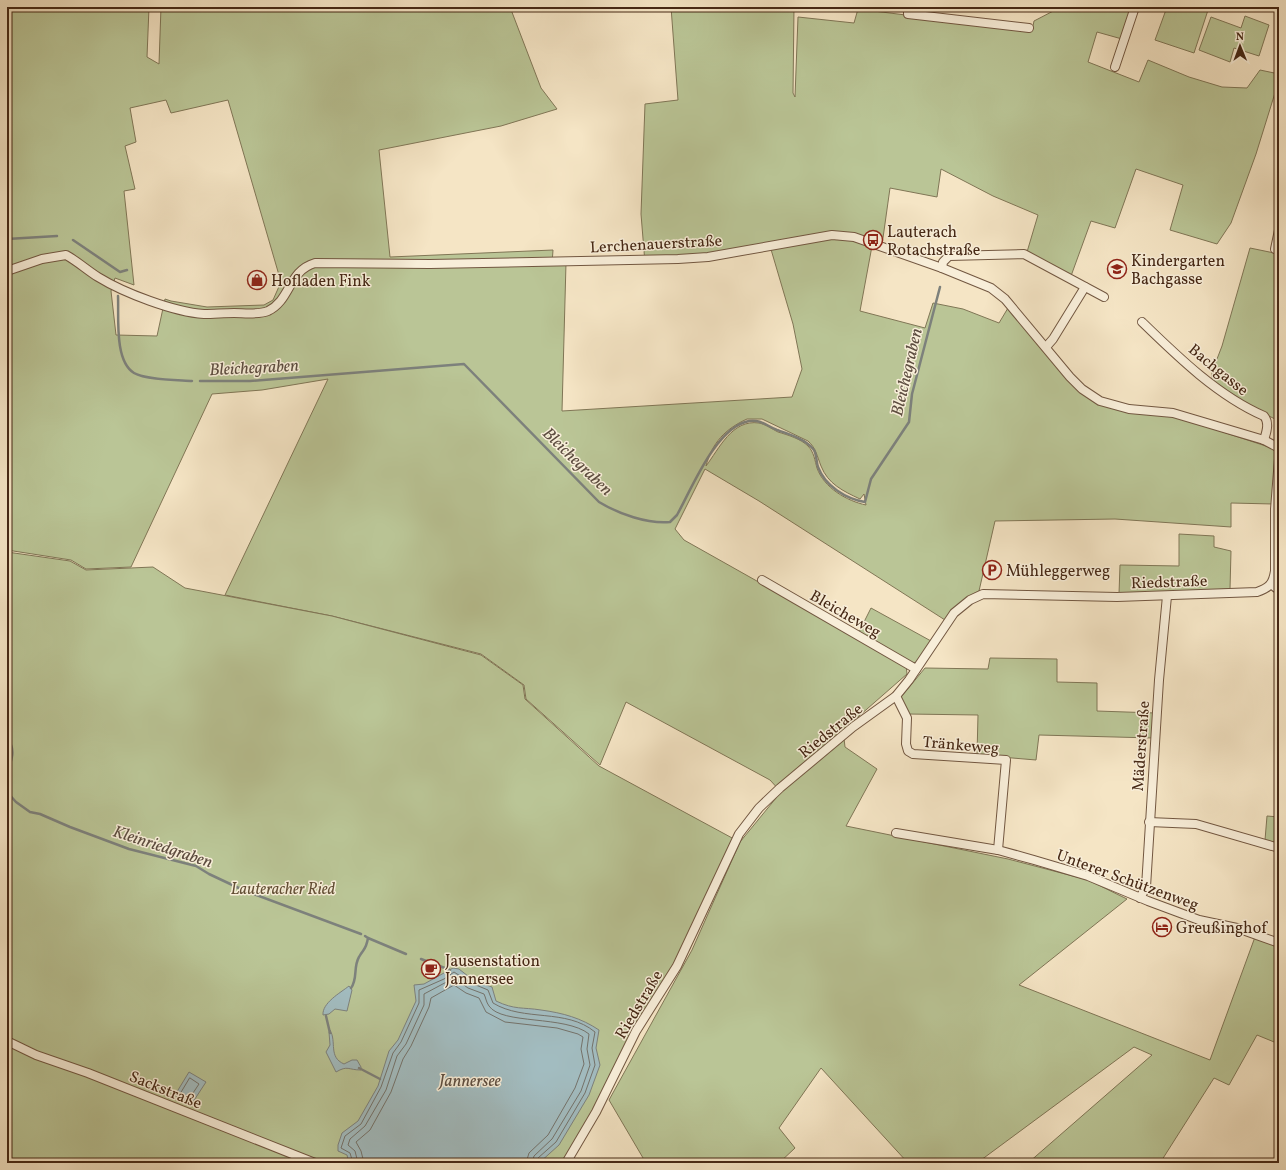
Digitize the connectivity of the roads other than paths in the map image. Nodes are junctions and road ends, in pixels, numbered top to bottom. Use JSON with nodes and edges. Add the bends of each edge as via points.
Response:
{"nodes":[{"id":1,"x":908,"y":7,"type":"edge"},
{"id":2,"x":1135,"y":7,"type":"edge"},
{"id":3,"x":1029,"y":28,"type":"dead end"},
{"id":4,"x":1115,"y":67,"type":"dead end"},
{"id":5,"x":1279,"y":230,"type":"edge"},
{"id":6,"x":1279,"y":250,"type":"edge"},
{"id":7,"x":942,"y":268,"type":"junction"},
{"id":8,"x":7,"y":271,"type":"edge"},
{"id":9,"x":1085,"y":287,"type":"junction"},
{"id":10,"x":1104,"y":297,"type":"dead end"},
{"id":11,"x":1142,"y":322,"type":"dead end"},
{"id":12,"x":1046,"y":347,"type":"junction"},
{"id":13,"x":1264,"y":440,"type":"junction"},
{"id":14,"x":1279,"y":448,"type":"edge"},
{"id":15,"x":1279,"y":459,"type":"edge"},
{"id":16,"x":762,"y":580,"type":"dead end"},
{"id":17,"x":1271,"y":584,"type":"junction"},
{"id":18,"x":1279,"y":588,"type":"edge"},
{"id":19,"x":1167,"y":596,"type":"junction"},
{"id":20,"x":916,"y":669,"type":"junction"},
{"id":21,"x":896,"y":696,"type":"junction"},
{"id":22,"x":1149,"y":822,"type":"junction"},
{"id":23,"x":896,"y":833,"type":"dead end"},
{"id":24,"x":1279,"y":848,"type":"edge"},
{"id":25,"x":998,"y":850,"type":"junction"},
{"id":26,"x":1140,"y":898,"type":"junction"},
{"id":27,"x":1279,"y":943,"type":"edge"},
{"id":28,"x":7,"y":1041,"type":"edge"},
{"id":29,"x":315,"y":1163,"type":"edge"},
{"id":30,"x":566,"y":1163,"type":"edge"}],
"edges":[{"from":1,"to":3,"type":"street","via":[[908,14]]},
{"from":2,"to":4,"type":"street"},
{"from":5,"to":6,"type":"street","via":[[1275,250]]},
{"from":7,"to":8,"type":"street","name":"Lerchenauerstraße","via":[[854,237],[832,235],[760,249],[678,259],[430,264],[321,262],[308,265],[299,271],[284,297],[267,312],[209,314],[148,300],[99,278],[66,255],[42,259]]},
{"from":7,"to":9,"type":"street","via":[[943,262],[949,256],[1024,254]]},
{"from":7,"to":12,"type":"street","name":"Lerchenauerstraße","via":[[991,288],[1004,299]]},
{"from":9,"to":10,"type":"street"},
{"from":9,"to":12,"type":"street"},
{"from":11,"to":13,"type":"street","name":"Bachgasse","via":[[1227,397],[1264,416],[1267,426]]},
{"from":12,"to":13,"type":"street","name":"Lerchenauerstraße","via":[[1078,385],[1100,400],[1129,409],[1173,413]]},
{"from":13,"to":14,"type":"street","name":"Lerchenauerstraße"},
{"from":15,"to":17,"type":"street","via":[[1274,581]]},
{"from":16,"to":20,"type":"street","name":"Bleicheweg"},
{"from":17,"to":18,"type":"street"},
{"from":17,"to":19,"type":"street","name":"Riedstraße","via":[[1267,589],[1256,592]]},
{"from":19,"to":20,"type":"street","name":"Riedstraße","via":[[983,594],[970,600],[954,613]]},
{"from":19,"to":22,"type":"street","name":"Mäderstraße"},
{"from":20,"to":21,"type":"street","name":"Riedstraße"},
{"from":21,"to":25,"type":"street","name":"Tränkeweg","via":[[907,718],[906,744],[912,754],[1006,760]]},
{"from":21,"to":30,"type":"street","name":"Riedstraße","via":[[852,727],[780,788],[759,808],[739,834],[677,966],[636,1031],[596,1112]]},
{"from":22,"to":24,"type":"street","via":[[1196,824]]},
{"from":22,"to":26,"type":"street","name":"Mäderstraße","via":[[1146,887]]},
{"from":23,"to":25,"type":"street","name":"Unterer Schützenweg"},
{"from":25,"to":26,"type":"street","name":"Unterer Schützenweg","via":[[1088,876]]},
{"from":26,"to":27,"type":"street","name":"Unterer Schützenweg","via":[[1199,920],[1237,928]]},
{"from":28,"to":29,"type":"street","name":"Sackstraße","via":[[36,1056],[88,1073]]}]}
